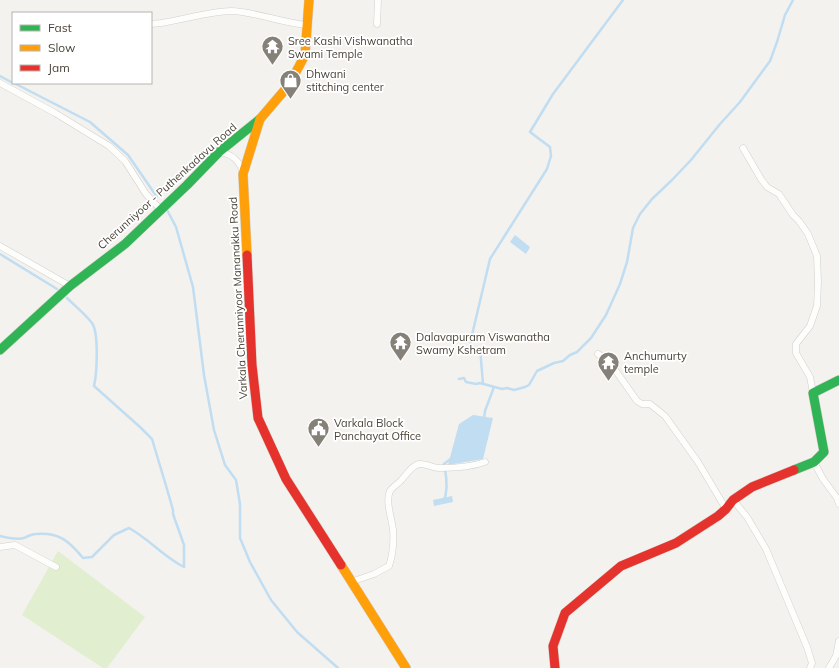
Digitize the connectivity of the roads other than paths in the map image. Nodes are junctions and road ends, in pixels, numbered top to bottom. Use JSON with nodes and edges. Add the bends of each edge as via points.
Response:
{"nodes":[{"id":1,"x":309,"y":0,"type":"edge"},
{"id":2,"x":378,"y":0,"type":"edge"},
{"id":3,"x":152,"y":24,"type":"edge"},
{"id":4,"x":377,"y":24,"type":"dead end"},
{"id":5,"x":307,"y":25,"type":"junction"},
{"id":6,"x":0,"y":83,"type":"edge"},
{"id":7,"x":260,"y":119,"type":"junction"},
{"id":8,"x":743,"y":148,"type":"dead end"},
{"id":9,"x":219,"y":152,"type":"junction"},
{"id":10,"x":243,"y":174,"type":"junction"},
{"id":11,"x":161,"y":210,"type":"junction"},
{"id":12,"x":0,"y":246,"type":"edge"},
{"id":13,"x":70,"y":286,"type":"junction"},
{"id":14,"x":0,"y":350,"type":"edge"},
{"id":15,"x":598,"y":354,"type":"dead end"},
{"id":16,"x":839,"y":380,"type":"edge"},
{"id":17,"x":813,"y":393,"type":"junction"},
{"id":18,"x":485,"y":462,"type":"dead end"},
{"id":19,"x":814,"y":462,"type":"junction"},
{"id":20,"x":733,"y":500,"type":"junction"},
{"id":21,"x":839,"y":504,"type":"edge"},
{"id":22,"x":726,"y":509,"type":"junction"},
{"id":23,"x":0,"y":547,"type":"edge"},
{"id":24,"x":56,"y":567,"type":"dead end"},
{"id":25,"x":351,"y":582,"type":"junction"},
{"id":26,"x":839,"y":641,"type":"edge"},
{"id":27,"x":406,"y":668,"type":"edge"},
{"id":28,"x":555,"y":668,"type":"edge"},
{"id":29,"x":810,"y":668,"type":"edge"},
{"id":30,"x":829,"y":668,"type":"edge"}],
"edges":[{"from":1,"to":5,"type":"main road","name":"Varkala Cherunniyoor Mananakku Road"},
{"from":2,"to":4,"type":"street"},
{"from":3,"to":5,"type":"street","via":[[231,11]]},
{"from":5,"to":7,"type":"main road","name":"Varkala Cherunniyoor Mananakku Road","via":[[305,55],[289,85]]},
{"from":6,"to":11,"type":"street","via":[[109,146],[125,162],[146,194]]},
{"from":7,"to":9,"type":"main road","name":"Cherunniyoor - Puthenkadavu Road"},
{"from":7,"to":10,"type":"main road","name":"Varkala Cherunniyoor Mananakku Road"},
{"from":8,"to":17,"type":"street","via":[[767,187],[779,194],[808,234],[817,256],[817,306],[810,326],[796,344],[796,353],[810,377]]},
{"from":9,"to":10,"type":"street","via":[[230,154],[237,160]]},
{"from":9,"to":11,"type":"main road","name":"Cherunniyoor - Puthenkadavu Road"},
{"from":10,"to":25,"type":"main road","name":"Varkala Cherunniyoor Mananakku Road","via":[[252,366],[258,418],[286,479]]},
{"from":11,"to":13,"type":"main road","name":"Cherunniyoor - Puthenkadavu Road","via":[[126,244]]},
{"from":12,"to":13,"type":"street"},
{"from":13,"to":14,"type":"main road","name":"Cherunniyoor - Puthenkadavu Road"},
{"from":15,"to":22,"type":"street","via":[[611,364],[637,401],[650,404],[665,416],[698,462]]},
{"from":16,"to":17,"type":"main road"},
{"from":17,"to":19,"type":"main road","via":[[824,452]]},
{"from":18,"to":25,"type":"street","via":[[450,468],[426,464],[412,467],[391,489],[388,497],[393,531],[393,554],[389,566]]},
{"from":19,"to":20,"type":"main road","via":[[752,487]]},
{"from":19,"to":21,"type":"street"},
{"from":20,"to":22,"type":"main road"},
{"from":20,"to":29,"type":"street","via":[[747,517],[766,549],[807,647],[812,663]]},
{"from":22,"to":28,"type":"main road","via":[[676,543],[621,566],[565,613],[553,646]]},
{"from":23,"to":24,"type":"street","via":[[15,546]]},
{"from":25,"to":27,"type":"main road","name":"Varkala Cherunniyoor Mananakku Road"},
{"from":26,"to":30,"type":"street","via":[[836,656]]}]}
